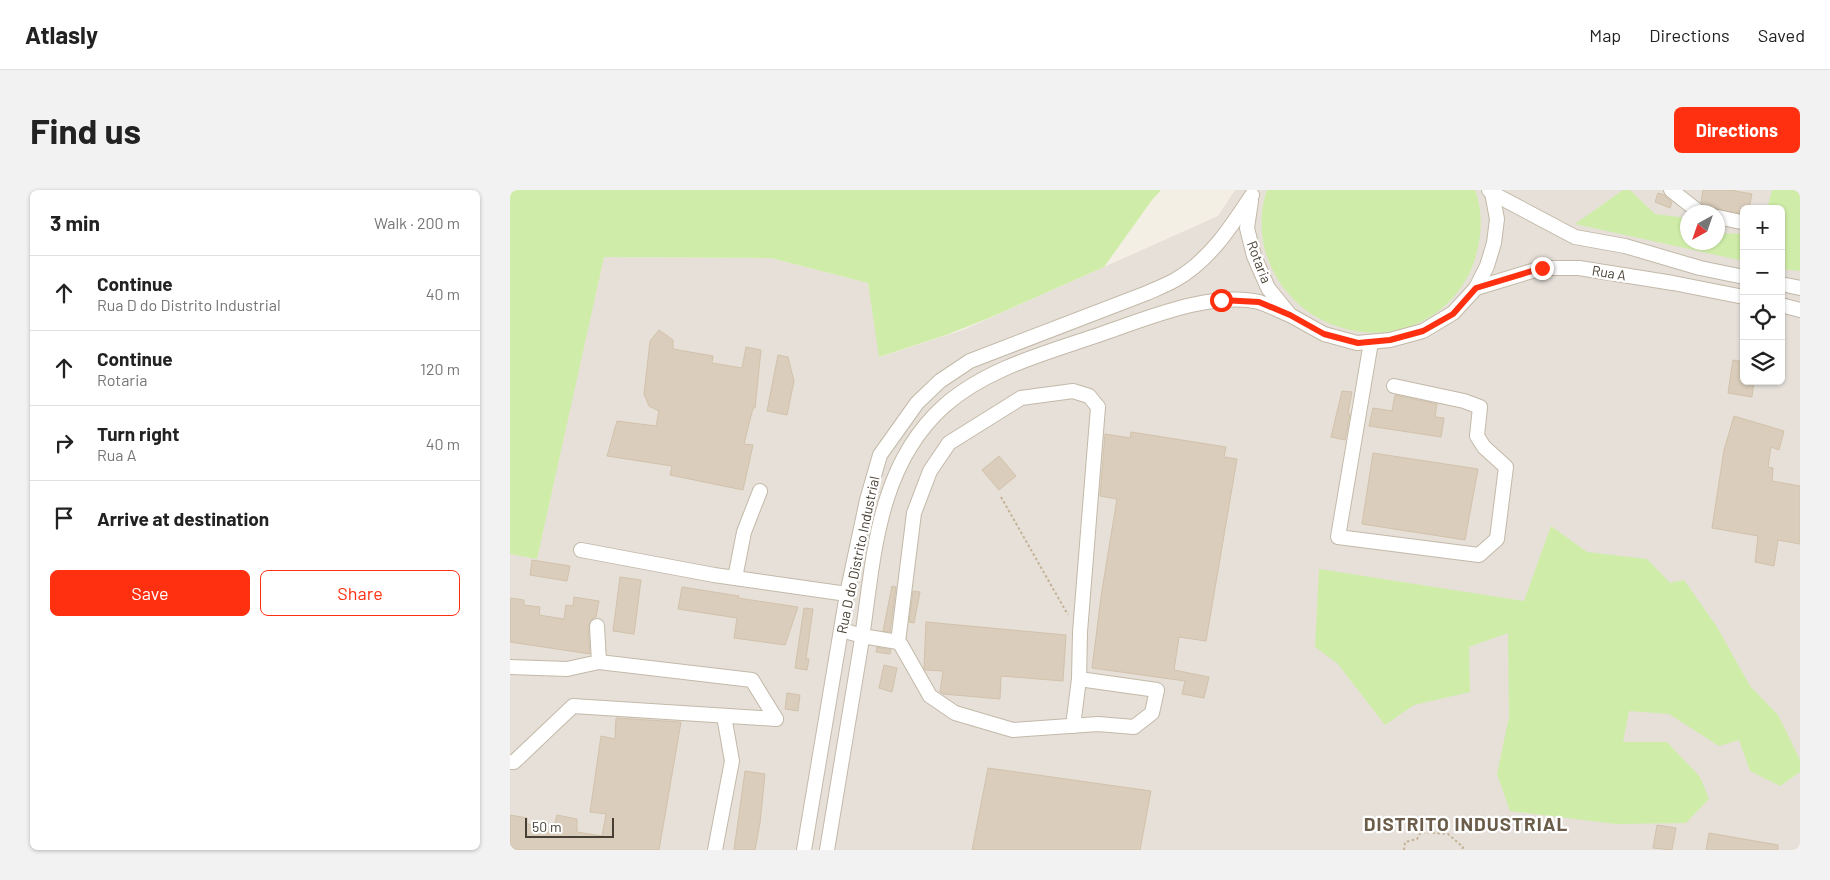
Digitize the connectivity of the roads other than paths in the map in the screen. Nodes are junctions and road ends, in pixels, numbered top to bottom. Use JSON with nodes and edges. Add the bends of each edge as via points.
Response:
{"nodes":[{"id":1,"x":1671,"y":190,"type":"edge"},
{"id":2,"x":1491,"y":192,"type":"edge"},
{"id":3,"x":1253,"y":193,"type":"edge"},
{"id":4,"x":1690,"y":205,"type":"edge"},
{"id":5,"x":1725,"y":219,"type":"edge"},
{"id":6,"x":1740,"y":222,"type":"edge"},
{"id":7,"x":1740,"y":276,"type":"edge"},
{"id":8,"x":1785,"y":285,"type":"edge"},
{"id":9,"x":1476,"y":288,"type":"junction"},
{"id":10,"x":1800,"y":288,"type":"edge"},
{"id":11,"x":1740,"y":296,"type":"edge"},
{"id":12,"x":1785,"y":306,"type":"edge"},
{"id":13,"x":1800,"y":310,"type":"edge"},
{"id":14,"x":1290,"y":315,"type":"junction"},
{"id":15,"x":1371,"y":342,"type":"junction"},
{"id":16,"x":1394,"y":386,"type":"dead end"},
{"id":17,"x":760,"y":491,"type":"dead end"},
{"id":18,"x":581,"y":550,"type":"dead end"},
{"id":19,"x":735,"y":578,"type":"junction"},
{"id":20,"x":848,"y":594,"type":"junction"},
{"id":21,"x":597,"y":626,"type":"dead end"},
{"id":22,"x":842,"y":630,"type":"junction"},
{"id":23,"x":862,"y":636,"type":"junction"},
{"id":24,"x":898,"y":642,"type":"junction"},
{"id":25,"x":599,"y":662,"type":"junction"},
{"id":26,"x":510,"y":667,"type":"edge"},
{"id":27,"x":1079,"y":678,"type":"junction"},
{"id":28,"x":724,"y":716,"type":"junction"},
{"id":29,"x":1073,"y":726,"type":"junction"},
{"id":30,"x":510,"y":762,"type":"edge"},
{"id":31,"x":715,"y":850,"type":"edge"},
{"id":32,"x":804,"y":850,"type":"edge"},
{"id":33,"x":828,"y":850,"type":"edge"}],
"edges":[{"from":1,"to":4,"type":"street"},
{"from":2,"to":7,"type":"street","name":"Rua A","via":[[1575,236]]},
{"from":2,"to":9,"type":"street","name":"Rotaria","via":[[1496,219],[1494,243]]},
{"from":3,"to":14,"type":"street","name":"Rotaria","via":[[1247,228],[1254,256],[1268,288]]},
{"from":3,"to":20,"type":"street","name":"Rua D do Distrito Industrial","via":[[1214,248],[1175,280],[970,361],[940,381],[917,402],[880,455],[867,500]]},
{"from":5,"to":6,"type":"street"},
{"from":8,"to":10,"type":"street"},
{"from":9,"to":11,"type":"street","name":"Rua A","via":[[1542,268],[1579,268]]},
{"from":9,"to":15,"type":"street","name":"Rotaria","via":[[1453,314],[1423,331]]},
{"from":12,"to":13,"type":"street"},
{"from":14,"to":15,"type":"street","name":"Rotaria","via":[[1324,334],[1358,343]]},
{"from":14,"to":23,"type":"street","name":"Rua D do Distrito Industrial","via":[[1259,302],[1221,300],[1166,312],[1011,366],[971,386],[945,405],[926,424],[910,448],[886,496],[876,538]]},
{"from":15,"to":16,"type":"street","via":[[1338,537],[1479,555],[1497,539],[1506,467],[1477,436],[1480,407],[1464,400]]},
{"from":17,"to":19,"type":"street","via":[[744,532]]},
{"from":18,"to":19,"type":"street"},
{"from":19,"to":20,"type":"street"},
{"from":20,"to":22,"type":"street","name":"Rua D do Distrito Industrial"},
{"from":21,"to":25,"type":"street"},
{"from":22,"to":23,"type":"street"},
{"from":22,"to":32,"type":"street","name":"Rua D do Distrito Industrial"},
{"from":23,"to":24,"type":"street"},
{"from":23,"to":33,"type":"street","name":"Rua D do Distrito Industrial"},
{"from":24,"to":27,"type":"street","via":[[914,513],[930,471],[949,443],[1021,398],[1073,390],[1089,396],[1098,407]]},
{"from":24,"to":29,"type":"street","via":[[930,696],[955,713],[1013,730]]},
{"from":25,"to":26,"type":"street","via":[[567,669]]},
{"from":25,"to":28,"type":"street","via":[[752,680],[776,719]]},
{"from":27,"to":29,"type":"street"},
{"from":27,"to":29,"type":"street","via":[[1157,690],[1152,713],[1134,727]]},
{"from":28,"to":30,"type":"street","via":[[573,706],[514,762]]},
{"from":28,"to":31,"type":"street","via":[[732,762]]}]}
